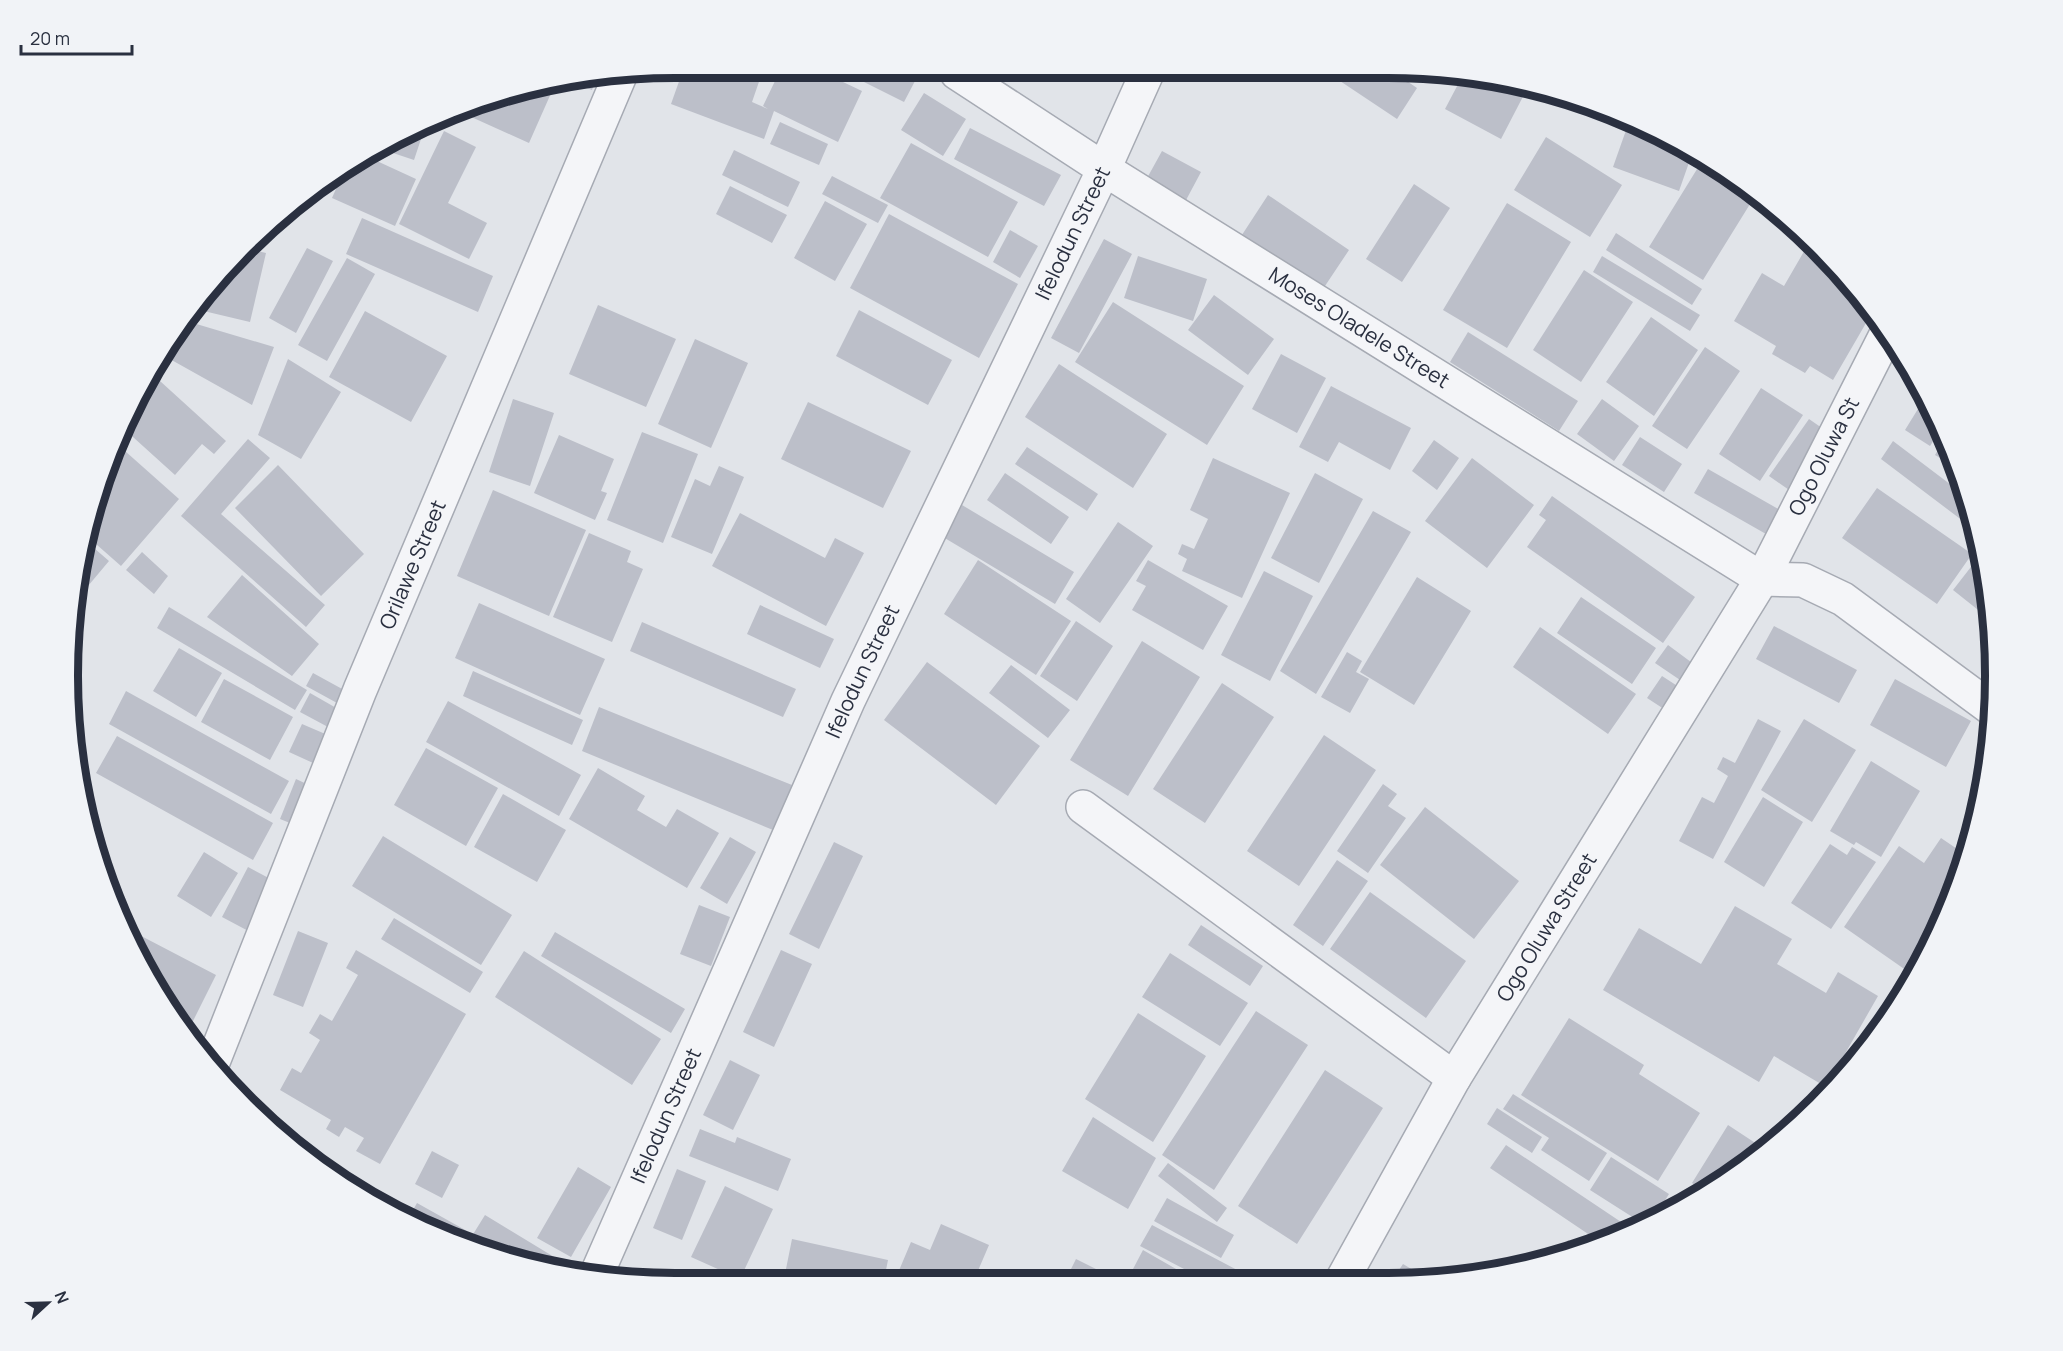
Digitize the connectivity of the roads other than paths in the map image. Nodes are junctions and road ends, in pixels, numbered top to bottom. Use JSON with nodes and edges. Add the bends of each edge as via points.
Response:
{"nodes":[{"id":1,"x":965,"y":78,"type":"edge"},
{"id":2,"x":1146,"y":78,"type":"edge"},
{"id":3,"x":618,"y":81,"type":"edge"},
{"id":4,"x":1104,"y":170,"type":"junction"},
{"id":5,"x":1883,"y":342,"type":"edge"},
{"id":6,"x":1762,"y":579,"type":"junction"},
{"id":7,"x":1984,"y":703,"type":"edge"},
{"id":8,"x":1083,"y":807,"type":"dead end"},
{"id":9,"x":215,"y":1056,"type":"edge"},
{"id":10,"x":1454,"y":1078,"type":"junction"},
{"id":11,"x":599,"y":1268,"type":"edge"},
{"id":12,"x":1346,"y":1273,"type":"edge"}],
"edges":[{"from":1,"to":4,"type":"street","name":"Moses Oladele Street"},
{"from":2,"to":4,"type":"street","name":"Ifelodun Street"},
{"from":3,"to":9,"type":"street","name":"Orilawe Street","via":[[360,690]]},
{"from":4,"to":6,"type":"street","name":"Moses Oladele Street"},
{"from":4,"to":11,"type":"street","name":"Ifelodun Street","via":[[848,701]]},
{"from":5,"to":6,"type":"street","name":"Ogo Oluwa St"},
{"from":6,"to":7,"type":"street","via":[[1803,580],[1843,599]]},
{"from":6,"to":10,"type":"street","name":"Ogo Oluwa Street"},
{"from":8,"to":10,"type":"street"},
{"from":10,"to":12,"type":"street","name":"Ogo Oluwa Street"}]}
